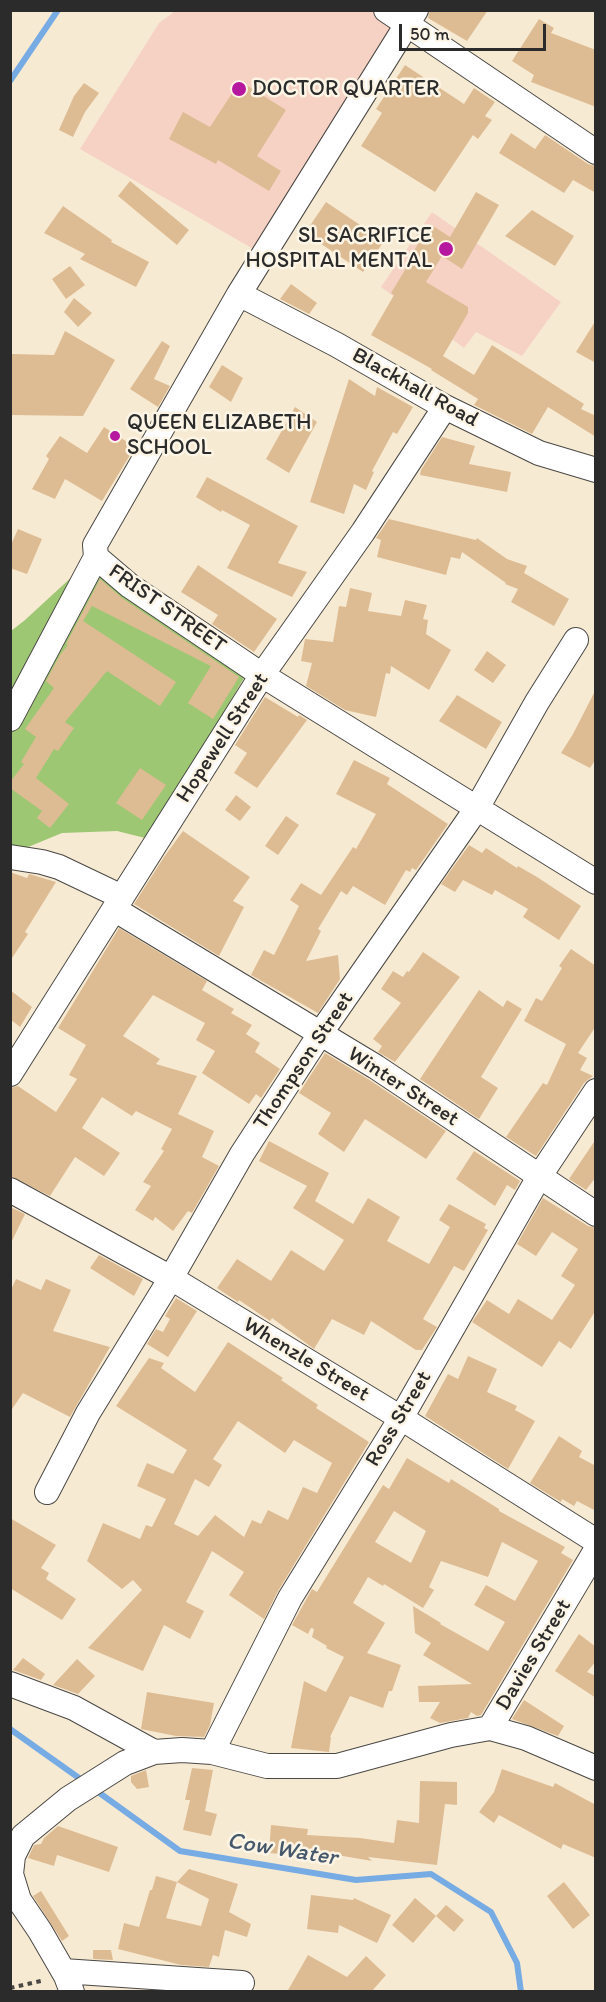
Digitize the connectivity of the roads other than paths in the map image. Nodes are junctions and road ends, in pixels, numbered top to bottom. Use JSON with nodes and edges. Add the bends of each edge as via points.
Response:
{"nodes":[{"id":1,"x":386,"y":10,"type":"edge"},
{"id":2,"x":411,"y":18,"type":"edge"},
{"id":3,"x":596,"y":152,"type":"edge"},
{"id":4,"x":239,"y":294,"type":"junction"},
{"id":5,"x":445,"y":407,"type":"junction"},
{"id":6,"x":596,"y":470,"type":"edge"},
{"id":7,"x":96,"y":557,"type":"junction"},
{"id":8,"x":576,"y":640,"type":"dead end"},
{"id":9,"x":262,"y":675,"type":"junction"},
{"id":10,"x":10,"y":719,"type":"edge"},
{"id":11,"x":477,"y":808,"type":"junction"},
{"id":12,"x":10,"y":857,"type":"edge"},
{"id":13,"x":596,"y":882,"type":"edge"},
{"id":14,"x":118,"y":903,"type":"junction"},
{"id":15,"x":320,"y":1034,"type":"junction"},
{"id":16,"x":10,"y":1074,"type":"edge"},
{"id":17,"x":596,"y":1091,"type":"edge"},
{"id":18,"x":540,"y":1177,"type":"junction"},
{"id":19,"x":10,"y":1190,"type":"edge"},
{"id":20,"x":596,"y":1214,"type":"edge"},
{"id":21,"x":171,"y":1278,"type":"junction"},
{"id":22,"x":400,"y":1418,"type":"junction"},
{"id":23,"x":47,"y":1492,"type":"dead end"},
{"id":24,"x":596,"y":1541,"type":"edge"},
{"id":25,"x":596,"y":1551,"type":"edge"},
{"id":26,"x":10,"y":1684,"type":"edge"},
{"id":27,"x":490,"y":1728,"type":"junction"},
{"id":28,"x":154,"y":1752,"type":"junction"},
{"id":29,"x":212,"y":1752,"type":"junction"},
{"id":30,"x":596,"y":1768,"type":"edge"},
{"id":31,"x":67,"y":1979,"type":"edge"},
{"id":32,"x":242,"y":1983,"type":"dead end"}],
"edges":[{"from":1,"to":2,"type":"street"},
{"from":2,"to":3,"type":"street"},
{"from":2,"to":4,"type":"street","name":"FRIST STREET"},
{"from":4,"to":5,"type":"street","name":"Blackhall Road"},
{"from":4,"to":7,"type":"street","name":"FRIST STREET","via":[[95,545]]},
{"from":5,"to":6,"type":"street","name":"Blackhall Road","via":[[539,453]]},
{"from":5,"to":9,"type":"street","name":"Hopewell Street"},
{"from":7,"to":9,"type":"street","name":"FRIST STREET","via":[[130,586]]},
{"from":7,"to":10,"type":"street"},
{"from":8,"to":11,"type":"street","name":"Thompson Street"},
{"from":9,"to":11,"type":"street","name":"FRIST STREET"},
{"from":9,"to":14,"type":"street","name":"Hopewell Street"},
{"from":11,"to":13,"type":"street","name":"FRIST STREET"},
{"from":11,"to":15,"type":"street","name":"Thompson Street"},
{"from":12,"to":14,"type":"street","name":"Winter Street","via":[[59,867]]},
{"from":14,"to":15,"type":"street","name":"Winter Street"},
{"from":14,"to":16,"type":"street","name":"Hopewell Street"},
{"from":15,"to":18,"type":"street","name":"Winter Street"},
{"from":15,"to":21,"type":"street","name":"Thompson Street","via":[[242,1154]]},
{"from":17,"to":18,"type":"street","name":"Ross Street"},
{"from":18,"to":20,"type":"street","name":"Winter Street"},
{"from":18,"to":22,"type":"street","name":"Ross Street"},
{"from":19,"to":21,"type":"street","name":"Whenzle Street"},
{"from":21,"to":22,"type":"street","name":"Whenzle Street"},
{"from":21,"to":23,"type":"street","name":"Thompson Street","via":[[88,1413]]},
{"from":22,"to":24,"type":"street","name":"Whenzle Street"},
{"from":22,"to":29,"type":"street","name":"Ross Street","via":[[290,1598]]},
{"from":25,"to":27,"type":"street","name":"Davies Street"},
{"from":26,"to":28,"type":"street","via":[[74,1708]]},
{"from":27,"to":29,"type":"street","via":[[451,1734],[337,1766],[267,1766]]},
{"from":27,"to":30,"type":"street","via":[[526,1738]]},
{"from":28,"to":29,"type":"street"},
{"from":28,"to":31,"type":"street","via":[[125,1763],[68,1799],[23,1836],[13,1856],[11,1875],[19,1900]]},
{"from":31,"to":32,"type":"street"}]}
